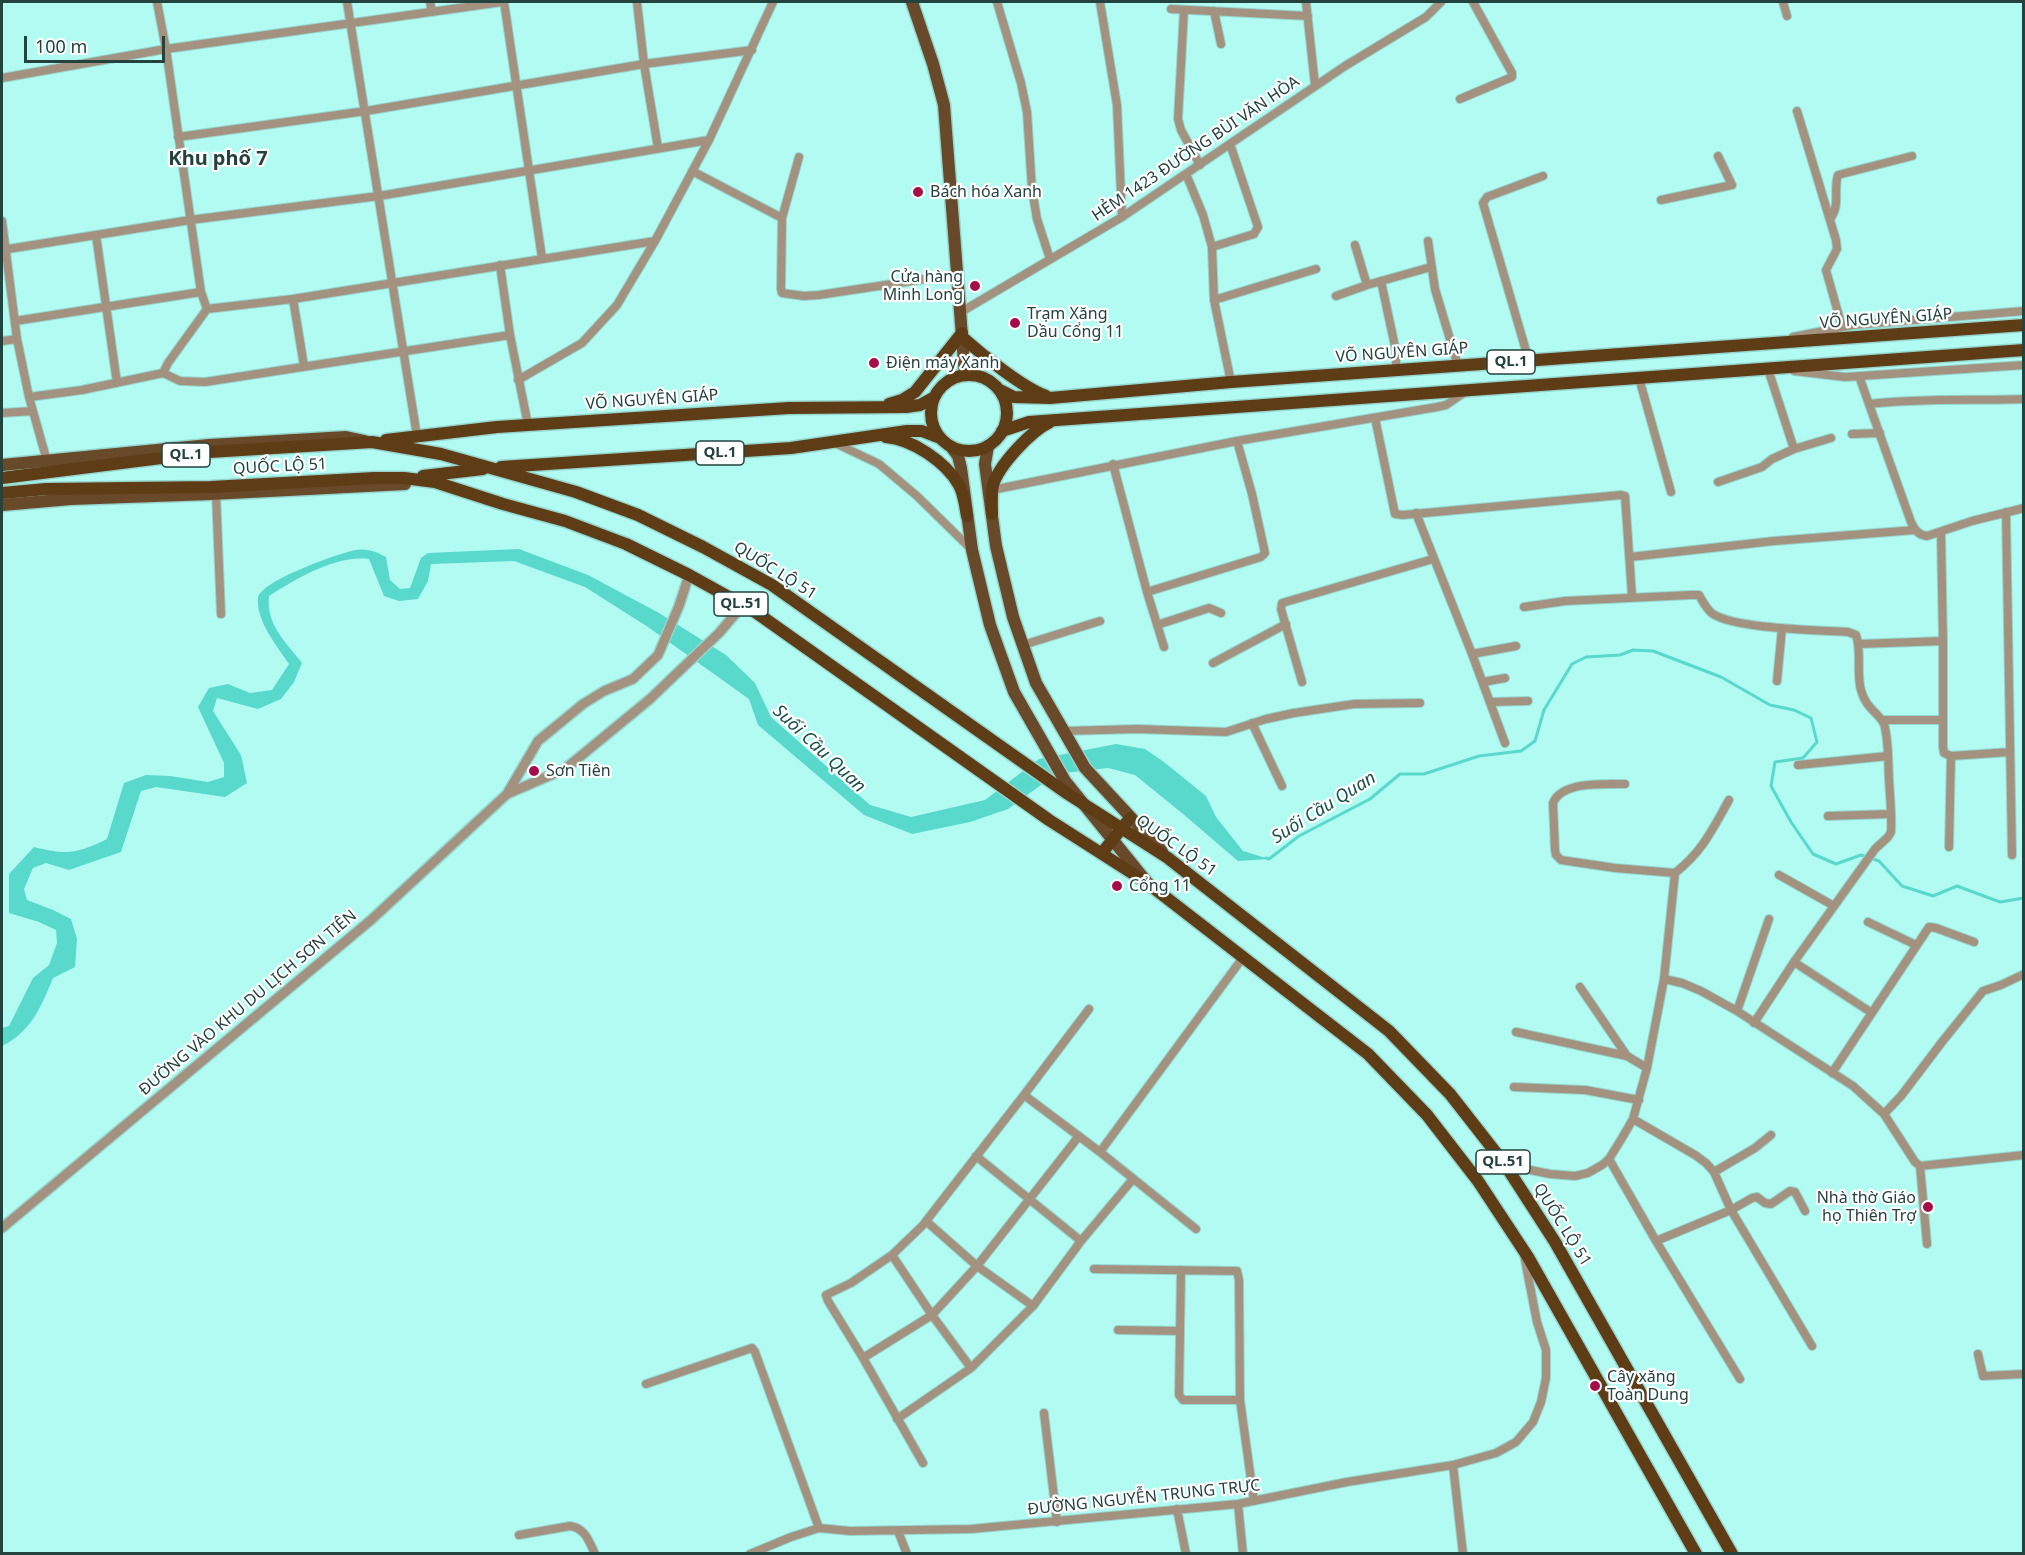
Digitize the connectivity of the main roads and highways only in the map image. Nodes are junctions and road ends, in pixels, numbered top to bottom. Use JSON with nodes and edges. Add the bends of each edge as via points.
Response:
{"nodes":[{"id":1,"x":912,"y":2,"type":"edge"},
{"id":2,"x":2024,"y":325,"type":"edge"},
{"id":3,"x":962,"y":335,"type":"junction"},
{"id":4,"x":2024,"y":350,"type":"edge"},
{"id":5,"x":965,"y":375,"type":"junction"},
{"id":6,"x":1000,"y":390,"type":"junction"},
{"id":7,"x":933,"y":398,"type":"junction"},
{"id":8,"x":1050,"y":398,"type":"junction"},
{"id":9,"x":884,"y":406,"type":"junction"},
{"id":10,"x":1054,"y":420,"type":"junction"},
{"id":11,"x":1002,"y":431,"type":"junction"},
{"id":12,"x":449,"y":432,"type":"junction"},
{"id":13,"x":867,"y":437,"type":"junction"},
{"id":14,"x":940,"y":438,"type":"junction"},
{"id":15,"x":372,"y":442,"type":"junction"},
{"id":16,"x":988,"y":446,"type":"junction"},
{"id":17,"x":952,"y":448,"type":"junction"},
{"id":18,"x":450,"y":457,"type":"junction"},
{"id":19,"x":2,"y":465,"type":"edge"},
{"id":20,"x":491,"y":468,"type":"junction"},
{"id":21,"x":451,"y":472,"type":"junction"},
{"id":22,"x":2,"y":477,"type":"edge"},
{"id":23,"x":404,"y":478,"type":"junction"},
{"id":24,"x":384,"y":484,"type":"junction"},
{"id":25,"x":452,"y":487,"type":"junction"},
{"id":26,"x":2,"y":493,"type":"edge"},
{"id":27,"x":2,"y":505,"type":"edge"},
{"id":28,"x":992,"y":514,"type":"junction"},
{"id":29,"x":968,"y":516,"type":"junction"},
{"id":30,"x":1084,"y":805,"type":"junction"},
{"id":31,"x":1130,"y":818,"type":"junction"},
{"id":32,"x":1121,"y":828,"type":"junction"},
{"id":33,"x":1112,"y":839,"type":"junction"},
{"id":34,"x":1102,"y":853,"type":"junction"},
{"id":35,"x":1168,"y":858,"type":"junction"},
{"id":36,"x":1146,"y":882,"type":"junction"},
{"id":37,"x":1696,"y":1554,"type":"edge"},
{"id":38,"x":1732,"y":1554,"type":"edge"}],
"edges":[{"from":1,"to":3,"type":"main road","via":[[944,105]]},
{"from":2,"to":8,"type":"highway","name":"VÕ NGUYÊN GIÁP","number":"QL.1"},
{"from":3,"to":5,"type":"main road"},
{"from":3,"to":8,"type":"highway","via":[[1031,389]]},
{"from":3,"to":9,"type":"highway","via":[[915,392]]},
{"from":4,"to":10,"type":"highway","number":"QL.1"},
{"from":5,"to":6,"type":"highway","number":"QL.1","via":[[990,381]]},
{"from":5,"to":7,"type":"highway","number":"QL.1","via":[[942,385]]},
{"from":6,"to":8,"type":"highway","name":"VÕ NGUYÊN GIÁP","number":"QL.1","via":[[1014,397]]},
{"from":6,"to":11,"type":"highway","via":[[1007,414]]},
{"from":7,"to":9,"type":"highway","name":"VÕ NGUYÊN GIÁP","number":"QL.1","via":[[920,405]]},
{"from":7,"to":14,"type":"highway","via":[[931,419]]},
{"from":9,"to":12,"type":"highway","name":"VÕ NGUYÊN GIÁP","number":"QL.1","via":[[789,408]]},
{"from":10,"to":11,"type":"highway","number":"QL.1","via":[[1029,422]]},
{"from":10,"to":28,"type":"highway","via":[[1028,436],[996,477]]},
{"from":11,"to":16,"type":"highway","number":"QL.1"},
{"from":12,"to":15,"type":"highway","name":"VÕ NGUYÊN GIÁP","number":"QL.1"},
{"from":12,"to":18,"type":"highway"},
{"from":13,"to":14,"type":"highway","number":"QL.1","via":[[907,430]]},
{"from":13,"to":20,"type":"highway","number":"QL.1","via":[[791,448]]},
{"from":13,"to":29,"type":"highway","via":[[897,438],[927,453],[958,484]]},
{"from":14,"to":17,"type":"highway","number":"QL.1"},
{"from":15,"to":18,"type":"highway","name":"QUỐC LỘ 51","number":"QL.51"},
{"from":15,"to":19,"type":"main road","name":"QUỐC LỘ 51","number":"QL.1","via":[[335,437]]},
{"from":15,"to":22,"type":"highway","name":"QUỐC LỘ 51","number":"QL.1","via":[[209,452]]},
{"from":16,"to":17,"type":"highway","via":[[976,451]]},
{"from":16,"to":28,"type":"main road","via":[[985,464]]},
{"from":17,"to":29,"type":"main road","via":[[961,468]]},
{"from":18,"to":20,"type":"highway","name":"QUỐC LỘ 51","number":"QL.51"},
{"from":18,"to":21,"type":"highway"},
{"from":20,"to":21,"type":"highway","number":"QL.1"},
{"from":20,"to":30,"type":"highway","name":"QUỐC LỘ 51","number":"QL.51","via":[[628,511],[772,585]]},
{"from":21,"to":23,"type":"highway","number":"QL.1"},
{"from":23,"to":24,"type":"highway","number":"QL.1"},
{"from":23,"to":25,"type":"highway","name":"QUỐC LỘ 51","number":"QL.51"},
{"from":23,"to":26,"type":"highway","name":"QUỐC LỘ 51","number":"QL.1"},
{"from":24,"to":25,"type":"main road","name":"QUỐC LỘ 51","number":"QL.51"},
{"from":24,"to":27,"type":"main road","name":"QUỐC LỘ 51","number":"QL.1"},
{"from":25,"to":34,"type":"highway","name":"QUỐC LỘ 51","number":"QL.51","via":[[565,521],[689,574],[743,605]]},
{"from":28,"to":31,"type":"main road","via":[[1013,617],[1036,682],[1085,768]]},
{"from":29,"to":30,"type":"main road","via":[[990,625],[1014,692],[1065,781]]},
{"from":30,"to":32,"type":"highway","name":"QUỐC LỘ 51","number":"QL.51"},
{"from":30,"to":33,"type":"main road"},
{"from":31,"to":32,"type":"highway"},
{"from":31,"to":35,"type":"main road"},
{"from":32,"to":33,"type":"highway"},
{"from":32,"to":35,"type":"highway","name":"QUỐC LỘ 51","number":"QL.51"},
{"from":33,"to":34,"type":"highway"},
{"from":33,"to":36,"type":"main road"},
{"from":34,"to":36,"type":"highway","name":"QUỐC LỘ 51","number":"QL.51"},
{"from":35,"to":38,"type":"highway","name":"QUỐC LỘ 51","number":"QL.51","via":[[1389,1031],[1450,1094],[1505,1165],[1555,1242]]},
{"from":36,"to":37,"type":"highway","name":"QUỐC LỘ 51","number":"QL.51","via":[[1368,1054],[1426,1115],[1478,1181],[1523,1251]]}]}
